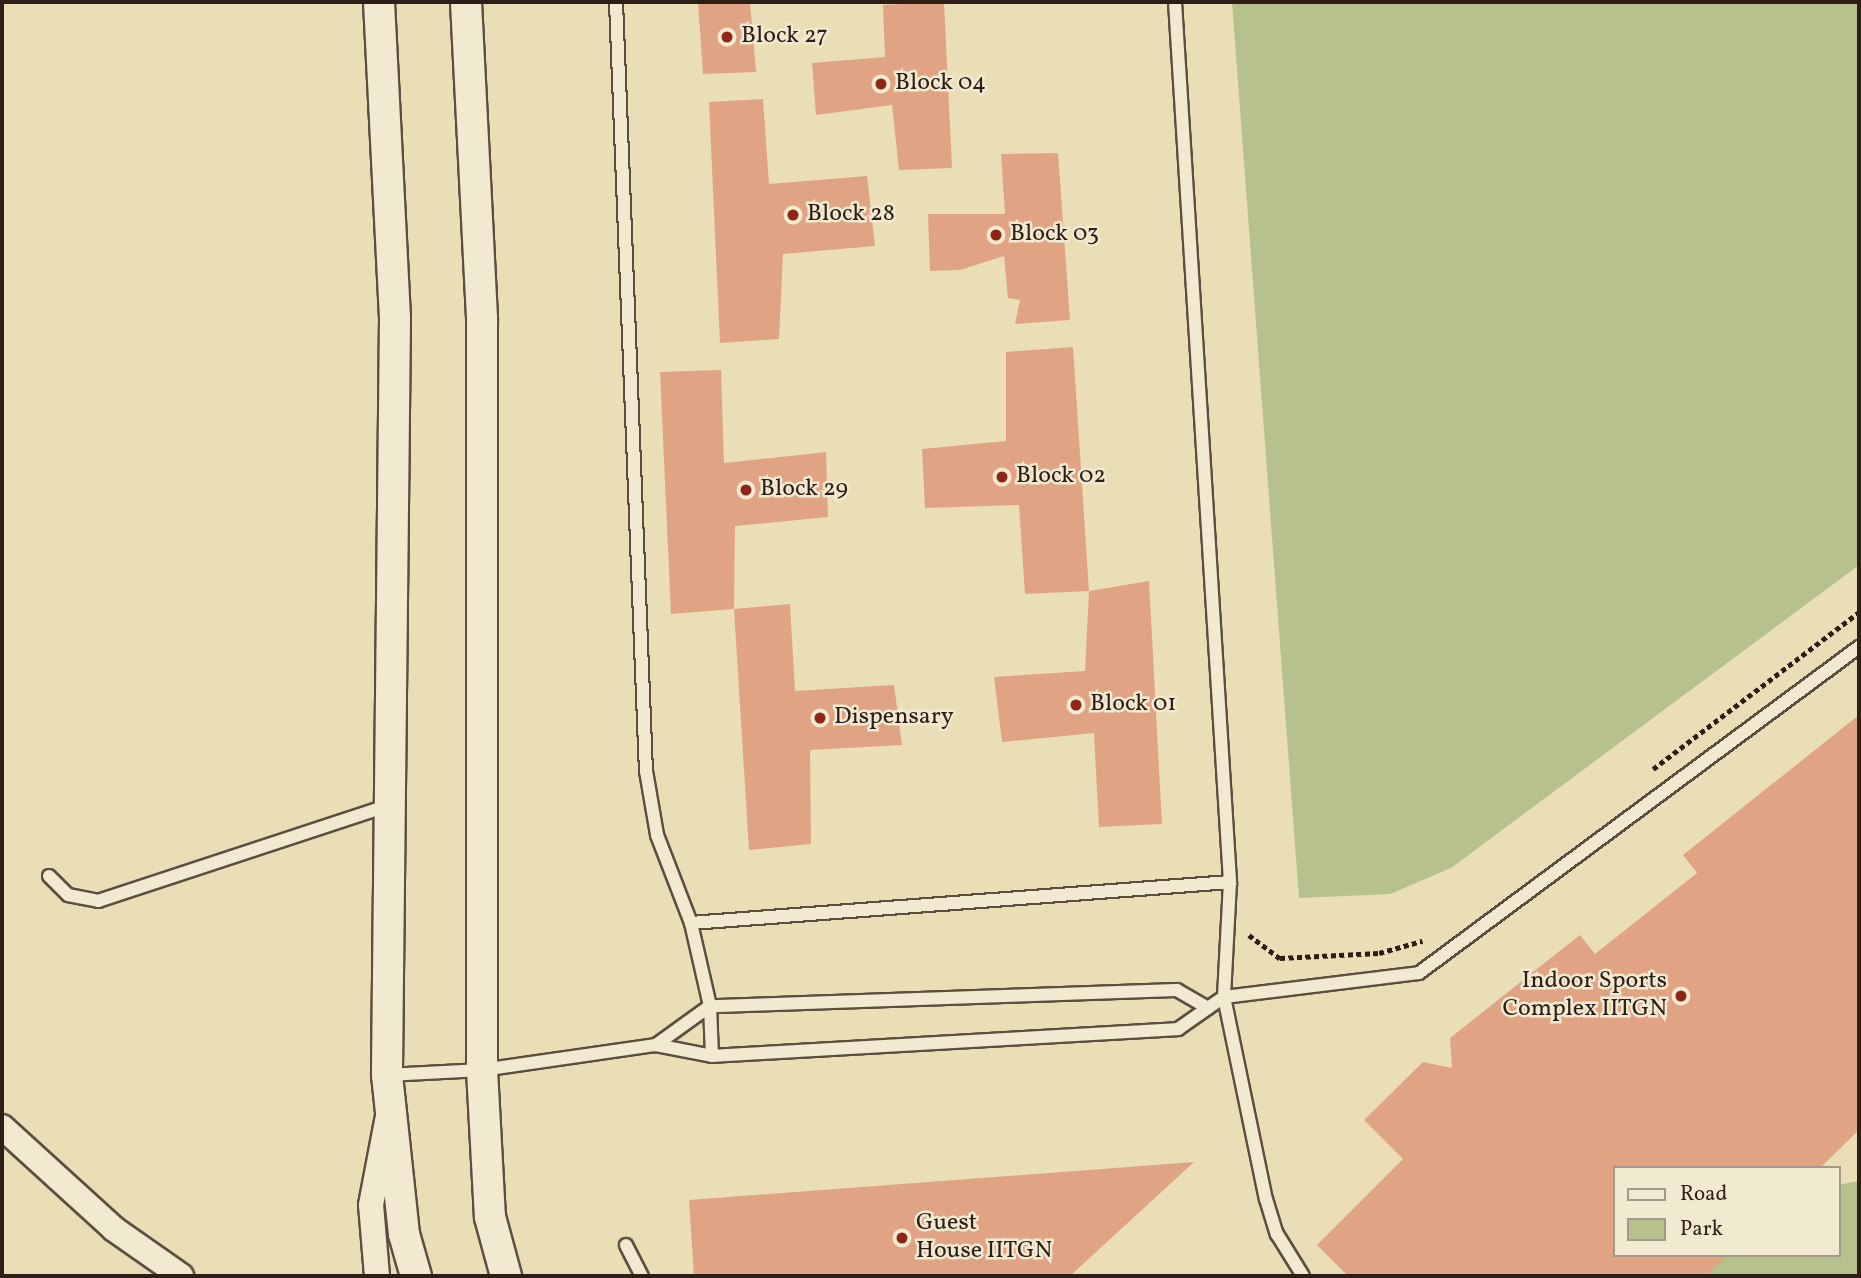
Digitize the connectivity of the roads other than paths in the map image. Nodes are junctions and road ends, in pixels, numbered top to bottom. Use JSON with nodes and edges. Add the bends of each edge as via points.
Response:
{"nodes":[{"id":1,"x":379,"y":2,"type":"edge"},
{"id":2,"x":466,"y":2,"type":"edge"},
{"id":3,"x":616,"y":2,"type":"edge"},
{"id":4,"x":1175,"y":2,"type":"edge"},
{"id":5,"x":1859,"y":647,"type":"edge"},
{"id":6,"x":387,"y":806,"type":"junction"},
{"id":7,"x":49,"y":876,"type":"dead end"},
{"id":8,"x":1230,"y":882,"type":"junction"},
{"id":9,"x":691,"y":923,"type":"junction"},
{"id":10,"x":1224,"y":997,"type":"junction"},
{"id":11,"x":710,"y":1006,"type":"junction"},
{"id":12,"x":1208,"y":1008,"type":"junction"},
{"id":13,"x":656,"y":1045,"type":"junction"},
{"id":14,"x":712,"y":1056,"type":"junction"},
{"id":15,"x":482,"y":1070,"type":"junction"},
{"id":16,"x":387,"y":1075,"type":"junction"},
{"id":17,"x":389,"y":1108,"type":"junction"},
{"id":18,"x":2,"y":1127,"type":"edge"},
{"id":19,"x":626,"y":1245,"type":"dead end"},
{"id":20,"x":181,"y":1276,"type":"edge"},
{"id":21,"x":377,"y":1276,"type":"edge"},
{"id":22,"x":416,"y":1276,"type":"edge"},
{"id":23,"x":506,"y":1276,"type":"edge"},
{"id":24,"x":642,"y":1276,"type":"edge"},
{"id":25,"x":1303,"y":1276,"type":"edge"}],
"edges":[{"from":1,"to":6,"type":"street","via":[[395,319]]},
{"from":2,"to":15,"type":"street","via":[[482,318]]},
{"from":3,"to":9,"type":"lane","via":[[646,771],[657,835]]},
{"from":4,"to":8,"type":"lane"},
{"from":5,"to":10,"type":"lane","via":[[1419,973]]},
{"from":6,"to":7,"type":"lane","via":[[98,901],[68,895]]},
{"from":6,"to":16,"type":"street"},
{"from":8,"to":9,"type":"lane"},
{"from":8,"to":10,"type":"lane"},
{"from":9,"to":11,"type":"lane"},
{"from":10,"to":12,"type":"lane"},
{"from":10,"to":25,"type":"lane","via":[[1266,1199],[1277,1234]]},
{"from":11,"to":12,"type":"lane","via":[[1177,990]]},
{"from":11,"to":13,"type":"lane"},
{"from":11,"to":14,"type":"lane"},
{"from":12,"to":14,"type":"lane","via":[[1178,1029]]},
{"from":13,"to":14,"type":"lane"},
{"from":13,"to":15,"type":"lane"},
{"from":15,"to":16,"type":"lane"},
{"from":15,"to":23,"type":"street","via":[[490,1217]]},
{"from":16,"to":17,"type":"street"},
{"from":17,"to":21,"type":"street","via":[[371,1205]]},
{"from":17,"to":22,"type":"street"},
{"from":18,"to":20,"type":"street","via":[[114,1229]]},
{"from":19,"to":24,"type":"lane"}]}
